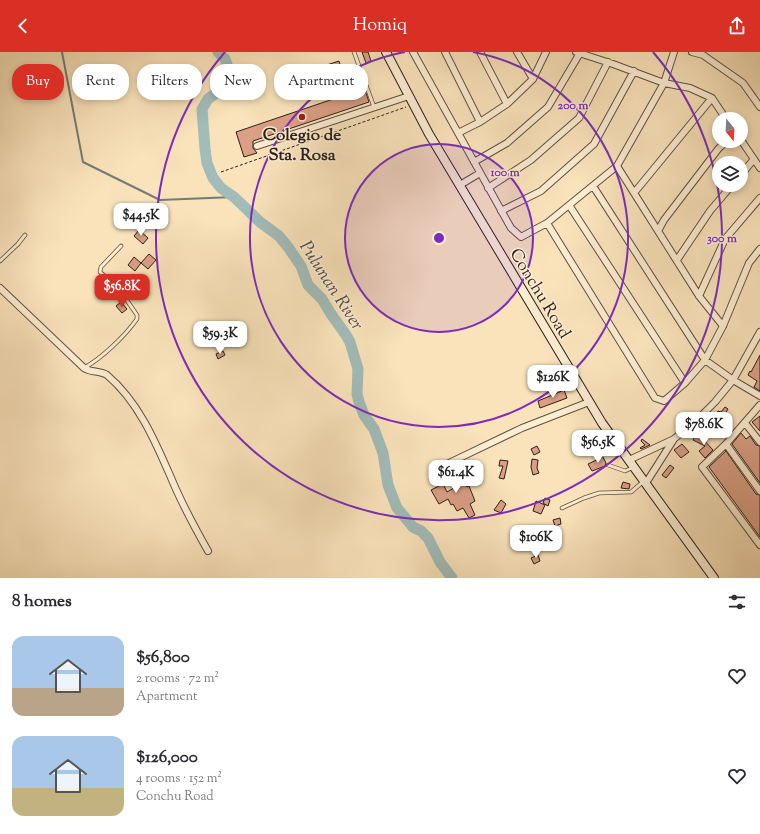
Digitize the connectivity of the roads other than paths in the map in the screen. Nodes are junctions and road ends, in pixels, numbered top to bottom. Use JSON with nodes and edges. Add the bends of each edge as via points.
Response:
{"nodes":[{"id":1,"x":354,"y":52,"type":"edge"},
{"id":2,"x":386,"y":52,"type":"edge"},
{"id":3,"x":413,"y":52,"type":"edge"},
{"id":4,"x":445,"y":52,"type":"edge"},
{"id":5,"x":480,"y":52,"type":"edge"},
{"id":6,"x":517,"y":52,"type":"edge"},
{"id":7,"x":546,"y":52,"type":"edge"},
{"id":8,"x":674,"y":52,"type":"edge"},
{"id":9,"x":692,"y":52,"type":"edge"},
{"id":10,"x":578,"y":53,"type":"edge"},
{"id":11,"x":608,"y":62,"type":"junction"},
{"id":12,"x":634,"y":71,"type":"junction"},
{"id":13,"x":533,"y":79,"type":"junction"},
{"id":14,"x":664,"y":83,"type":"junction"},
{"id":15,"x":409,"y":96,"type":"junction"},
{"id":16,"x":712,"y":98,"type":"junction"},
{"id":17,"x":507,"y":104,"type":"junction"},
{"id":18,"x":374,"y":107,"type":"junction"},
{"id":19,"x":760,"y":107,"type":"edge"},
{"id":20,"x":721,"y":112,"type":"edge"},
{"id":21,"x":480,"y":122,"type":"junction"},
{"id":22,"x":458,"y":134,"type":"junction"},
{"id":23,"x":257,"y":146,"type":"dead end"},
{"id":24,"x":719,"y":148,"type":"edge"},
{"id":25,"x":746,"y":148,"type":"edge"},
{"id":26,"x":754,"y":159,"type":"junction"},
{"id":27,"x":474,"y":162,"type":"junction"},
{"id":28,"x":617,"y":166,"type":"junction"},
{"id":29,"x":748,"y":166,"type":"edge"},
{"id":30,"x":760,"y":168,"type":"edge"},
{"id":31,"x":480,"y":173,"type":"junction"},
{"id":32,"x":460,"y":185,"type":"junction"},
{"id":33,"x":593,"y":186,"type":"junction"},
{"id":34,"x":488,"y":188,"type":"junction"},
{"id":35,"x":726,"y":192,"type":"edge"},
{"id":36,"x":634,"y":193,"type":"junction"},
{"id":37,"x":760,"y":198,"type":"edge"},
{"id":38,"x":569,"y":205,"type":"junction"},
{"id":39,"x":501,"y":211,"type":"junction"},
{"id":40,"x":547,"y":223,"type":"junction"},
{"id":41,"x":658,"y":231,"type":"junction"},
{"id":42,"x":24,"y":235,"type":"dead end"},
{"id":43,"x":121,"y":246,"type":"dead end"},
{"id":44,"x":760,"y":249,"type":"edge"},
{"id":45,"x":677,"y":260,"type":"junction"},
{"id":46,"x":0,"y":261,"type":"edge"},
{"id":47,"x":0,"y":288,"type":"edge"},
{"id":48,"x":699,"y":296,"type":"junction"},
{"id":49,"x":724,"y":326,"type":"junction"},
{"id":50,"x":760,"y":332,"type":"edge"},
{"id":51,"x":705,"y":360,"type":"junction"},
{"id":52,"x":84,"y":368,"type":"junction"},
{"id":53,"x":733,"y":380,"type":"junction"},
{"id":54,"x":685,"y":383,"type":"junction"},
{"id":55,"x":760,"y":396,"type":"edge"},
{"id":56,"x":589,"y":402,"type":"junction"},
{"id":57,"x":760,"y":405,"type":"edge"},
{"id":58,"x":745,"y":422,"type":"junction"},
{"id":59,"x":674,"y":439,"type":"junction"},
{"id":60,"x":760,"y":442,"type":"edge"},
{"id":61,"x":726,"y":444,"type":"junction"},
{"id":62,"x":631,"y":464,"type":"junction"},
{"id":63,"x":608,"y":465,"type":"dead end"},
{"id":64,"x":433,"y":479,"type":"dead end"},
{"id":65,"x":645,"y":482,"type":"junction"},
{"id":66,"x":760,"y":491,"type":"edge"},
{"id":67,"x":562,"y":508,"type":"dead end"},
{"id":68,"x":760,"y":545,"type":"edge"},
{"id":69,"x":208,"y":551,"type":"dead end"},
{"id":70,"x":714,"y":578,"type":"edge"}],
"edges":[{"from":1,"to":18,"type":"lane"},
{"from":2,"to":15,"type":"main road","name":"Conchu Road"},
{"from":3,"to":22,"type":"street"},
{"from":4,"to":21,"type":"street"},
{"from":5,"to":17,"type":"street"},
{"from":6,"to":13,"type":"street"},
{"from":7,"to":13,"type":"street"},
{"from":8,"to":14,"type":"street"},
{"from":9,"to":19,"type":"street","via":[[703,55],[743,83]]},
{"from":10,"to":11,"type":"street"},
{"from":10,"to":27,"type":"street","via":[[548,107],[507,143]]},
{"from":11,"to":12,"type":"street"},
{"from":11,"to":34,"type":"street","via":[[579,118],[531,160]]},
{"from":12,"to":14,"type":"street"},
{"from":12,"to":39,"type":"street","via":[[594,144],[541,191]]},
{"from":13,"to":17,"type":"street"},
{"from":14,"to":16,"type":"street","via":[[690,88]]},
{"from":14,"to":28,"type":"street"},
{"from":15,"to":18,"type":"street"},
{"from":15,"to":32,"type":"main road","name":"Conchu Road"},
{"from":16,"to":20,"type":"street"},
{"from":16,"to":36,"type":"street"},
{"from":17,"to":21,"type":"street"},
{"from":18,"to":23,"type":"street"},
{"from":21,"to":22,"type":"street"},
{"from":22,"to":27,"type":"street"},
{"from":24,"to":41,"type":"street"},
{"from":25,"to":26,"type":"street"},
{"from":26,"to":29,"type":"street"},
{"from":26,"to":30,"type":"street"},
{"from":27,"to":31,"type":"street"},
{"from":28,"to":33,"type":"street"},
{"from":28,"to":36,"type":"street"},
{"from":31,"to":32,"type":"street"},
{"from":31,"to":34,"type":"street"},
{"from":32,"to":56,"type":"main road","name":"Conchu Road"},
{"from":33,"to":38,"type":"street"},
{"from":33,"to":51,"type":"street"},
{"from":34,"to":39,"type":"street"},
{"from":35,"to":45,"type":"street"},
{"from":36,"to":41,"type":"street"},
{"from":37,"to":48,"type":"street","via":[[725,239]]},
{"from":38,"to":40,"type":"street"},
{"from":38,"to":54,"type":"street"},
{"from":39,"to":40,"type":"street","via":[[510,228],[521,237]]},
{"from":40,"to":54,"type":"street","via":[[655,398],[664,401]]},
{"from":41,"to":45,"type":"street"},
{"from":42,"to":46,"type":"lane"},
{"from":43,"to":52,"type":"lane","via":[[101,267],[100,272],[119,289],[137,315],[137,319],[102,356]]},
{"from":44,"to":49,"type":"street","via":[[749,263]]},
{"from":45,"to":48,"type":"street"},
{"from":47,"to":52,"type":"street"},
{"from":48,"to":49,"type":"street"},
{"from":49,"to":51,"type":"street"},
{"from":50,"to":53,"type":"street"},
{"from":51,"to":53,"type":"street"},
{"from":51,"to":54,"type":"street"},
{"from":52,"to":69,"type":"street","via":[[107,376],[140,412]]},
{"from":53,"to":55,"type":"street"},
{"from":53,"to":59,"type":"street","via":[[699,418]]},
{"from":56,"to":62,"type":"main road","name":"Conchu Road"},
{"from":56,"to":64,"type":"street","via":[[522,428],[449,463]]},
{"from":57,"to":58,"type":"street"},
{"from":58,"to":60,"type":"street"},
{"from":58,"to":61,"type":"street"},
{"from":59,"to":62,"type":"street"},
{"from":59,"to":65,"type":"street"},
{"from":61,"to":66,"type":"street"},
{"from":61,"to":68,"type":"street","via":[[702,467]]},
{"from":62,"to":63,"type":"lane","via":[[625,471]]},
{"from":62,"to":65,"type":"main road","name":"Conchu Road"},
{"from":65,"to":67,"type":"lane","via":[[631,492],[599,493]]},
{"from":65,"to":70,"type":"main road","name":"Conchu Road"}]}
